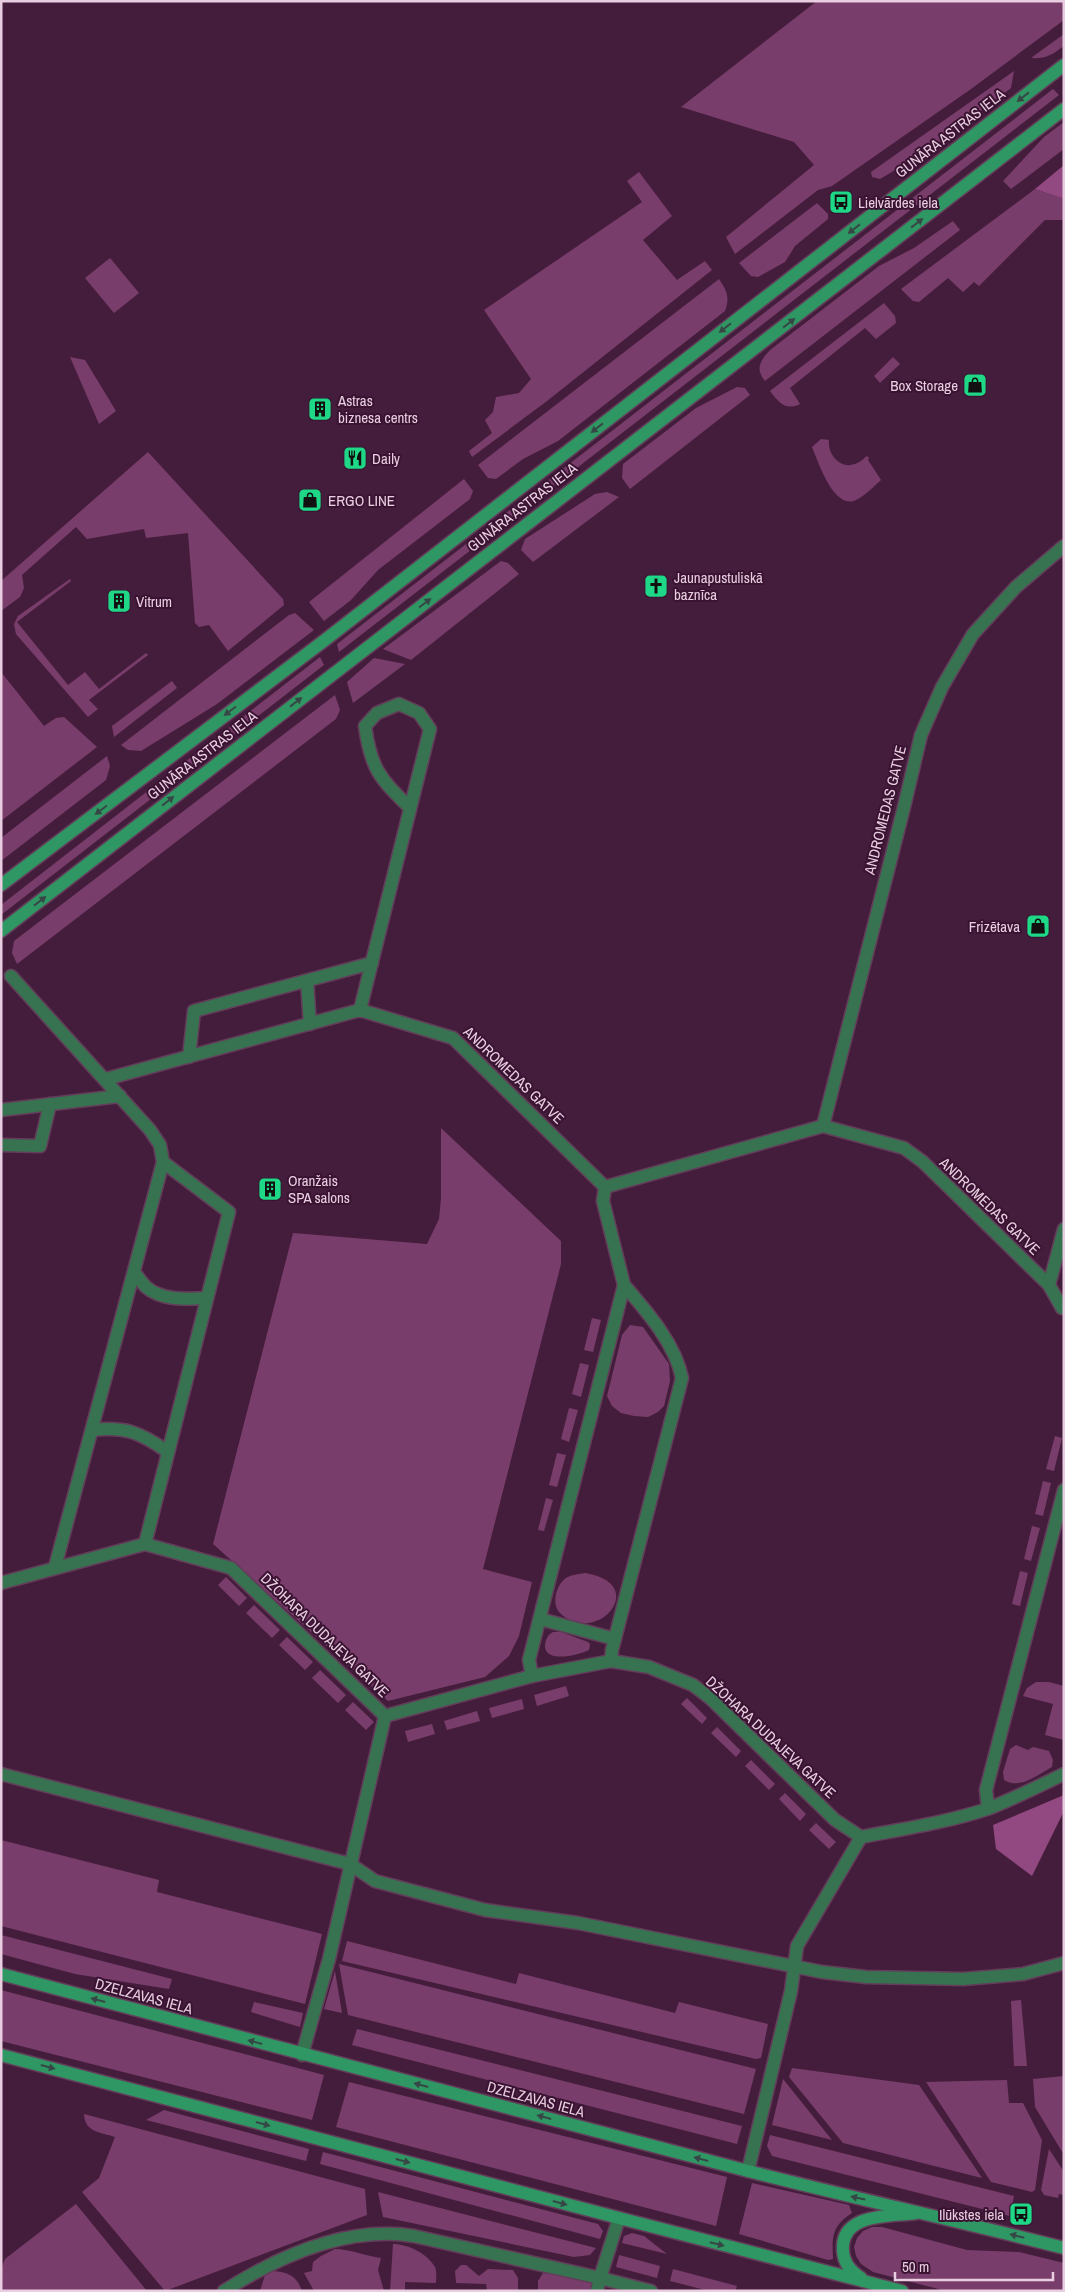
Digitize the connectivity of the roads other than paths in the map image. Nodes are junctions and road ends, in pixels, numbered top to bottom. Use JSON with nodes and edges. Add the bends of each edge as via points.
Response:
{"nodes":[{"id":1,"x":1063,"y":67,"type":"edge"},
{"id":2,"x":1064,"y":110,"type":"edge"},
{"id":3,"x":1064,"y":546,"type":"edge"},
{"id":4,"x":410,"y":808,"type":"junction"},
{"id":5,"x":1,"y":885,"type":"edge"},
{"id":6,"x":1,"y":931,"type":"edge"},
{"id":7,"x":372,"y":963,"type":"junction"},
{"id":8,"x":11,"y":976,"type":"dead end"},
{"id":9,"x":307,"y":981,"type":"junction"},
{"id":10,"x":360,"y":1010,"type":"junction"},
{"id":11,"x":310,"y":1024,"type":"junction"},
{"id":12,"x":189,"y":1057,"type":"junction"},
{"id":13,"x":106,"y":1079,"type":"junction"},
{"id":14,"x":120,"y":1096,"type":"junction"},
{"id":15,"x":50,"y":1104,"type":"junction"},
{"id":16,"x":1,"y":1110,"type":"edge"},
{"id":17,"x":823,"y":1126,"type":"junction"},
{"id":18,"x":1,"y":1145,"type":"edge"},
{"id":19,"x":163,"y":1162,"type":"junction"},
{"id":20,"x":605,"y":1187,"type":"junction"},
{"id":21,"x":1064,"y":1229,"type":"edge"},
{"id":22,"x":134,"y":1272,"type":"junction"},
{"id":23,"x":624,"y":1285,"type":"junction"},
{"id":24,"x":1049,"y":1285,"type":"junction"},
{"id":25,"x":207,"y":1298,"type":"junction"},
{"id":26,"x":1063,"y":1310,"type":"edge"},
{"id":27,"x":92,"y":1430,"type":"junction"},
{"id":28,"x":168,"y":1452,"type":"junction"},
{"id":29,"x":1064,"y":1490,"type":"edge"},
{"id":30,"x":144,"y":1544,"type":"junction"},
{"id":31,"x":55,"y":1568,"type":"junction"},
{"id":32,"x":1,"y":1583,"type":"edge"},
{"id":33,"x":540,"y":1618,"type":"junction"},
{"id":34,"x":615,"y":1639,"type":"junction"},
{"id":35,"x":612,"y":1661,"type":"junction"},
{"id":36,"x":532,"y":1676,"type":"junction"},
{"id":37,"x":385,"y":1716,"type":"junction"},
{"id":38,"x":1,"y":1774,"type":"edge"},
{"id":39,"x":1064,"y":1774,"type":"edge"},
{"id":40,"x":988,"y":1808,"type":"junction"},
{"id":41,"x":861,"y":1837,"type":"junction"},
{"id":42,"x":350,"y":1864,"type":"junction"},
{"id":43,"x":1064,"y":1963,"type":"edge"},
{"id":44,"x":794,"y":1966,"type":"junction"},
{"id":45,"x":1,"y":1974,"type":"edge"},
{"id":46,"x":1,"y":2055,"type":"edge"},
{"id":47,"x":302,"y":2055,"type":"junction"},
{"id":48,"x":748,"y":2171,"type":"junction"},
{"id":49,"x":924,"y":2212,"type":"junction"},
{"id":50,"x":619,"y":2218,"type":"junction"},
{"id":51,"x":1064,"y":2248,"type":"edge"},
{"id":52,"x":865,"y":2281,"type":"junction"},
{"id":53,"x":598,"y":2284,"type":"edge"},
{"id":54,"x":224,"y":2291,"type":"edge"},
{"id":55,"x":651,"y":2291,"type":"edge"},
{"id":56,"x":902,"y":2291,"type":"edge"}],
"edges":[{"from":1,"to":5,"type":"main road","name":"GUNĀRA ASTRAS IELA","one_way":true,"via":[[325,640]]},
{"from":6,"to":2,"type":"main road","name":"GUNĀRA ASTRAS IELA","one_way":true},
{"from":3,"to":17,"type":"street","name":"ANDROMEDAS GATVE","via":[[1016,588],[973,634],[942,687],[921,735]]},
{"from":4,"to":4,"type":"street","via":[[430,729],[419,713],[399,704],[377,713],[366,726],[369,753],[382,780]]},
{"from":4,"to":7,"type":"street"},
{"from":7,"to":9,"type":"street"},
{"from":7,"to":10,"type":"street"},
{"from":8,"to":13,"type":"street"},
{"from":9,"to":11,"type":"street"},
{"from":9,"to":12,"type":"street","via":[[194,1011]]},
{"from":10,"to":11,"type":"street"},
{"from":10,"to":20,"type":"street","name":"ANDROMEDAS GATVE","via":[[453,1038]]},
{"from":11,"to":12,"type":"street"},
{"from":12,"to":13,"type":"street"},
{"from":13,"to":14,"type":"street"},
{"from":14,"to":15,"type":"street"},
{"from":14,"to":19,"type":"street","via":[[160,1145]]},
{"from":15,"to":16,"type":"street"},
{"from":15,"to":18,"type":"street","via":[[40,1146]]},
{"from":17,"to":20,"type":"street","name":"ANDROMEDAS GATVE"},
{"from":17,"to":24,"type":"street","name":"ANDROMEDAS GATVE","via":[[904,1148],[923,1162]]},
{"from":19,"to":22,"type":"street"},
{"from":19,"to":25,"type":"street","via":[[229,1212]]},
{"from":20,"to":23,"type":"street","via":[[603,1201]]},
{"from":21,"to":24,"type":"street"},
{"from":22,"to":25,"type":"street","via":[[147,1288],[166,1296]]},
{"from":22,"to":27,"type":"street"},
{"from":23,"to":33,"type":"street"},
{"from":23,"to":34,"type":"street","via":[[651,1317],[679,1362],[682,1378]]},
{"from":24,"to":26,"type":"street","name":"ANDROMEDAS GATVE"},
{"from":25,"to":28,"type":"street"},
{"from":27,"to":28,"type":"street","via":[[113,1427],[133,1432]]},
{"from":27,"to":31,"type":"street"},
{"from":28,"to":30,"type":"street"},
{"from":29,"to":40,"type":"street","via":[[986,1790]]},
{"from":30,"to":31,"type":"street"},
{"from":30,"to":37,"type":"street","name":"DŽOHARA DUDAJEVA GATVE","via":[[231,1568]]},
{"from":31,"to":32,"type":"street"},
{"from":33,"to":34,"type":"street"},
{"from":33,"to":36,"type":"street","via":[[529,1660]]},
{"from":34,"to":35,"type":"street"},
{"from":35,"to":36,"type":"street","name":"DŽOHARA DUDAJEVA GATVE"},
{"from":35,"to":41,"type":"street","name":"DŽOHARA DUDAJEVA GATVE","via":[[649,1668],[693,1685],[835,1820]]},
{"from":36,"to":37,"type":"street","name":"DŽOHARA DUDAJEVA GATVE"},
{"from":37,"to":42,"type":"street"},
{"from":38,"to":42,"type":"street"},
{"from":39,"to":40,"type":"street"},
{"from":40,"to":41,"type":"street"},
{"from":41,"to":44,"type":"street","via":[[797,1946]]},
{"from":42,"to":44,"type":"street","via":[[375,1881],[485,1910],[578,1923]]},
{"from":42,"to":47,"type":"street","via":[[329,1959]]},
{"from":43,"to":44,"type":"street","via":[[1023,1974],[954,1979],[866,1977]]},
{"from":44,"to":48,"type":"street","via":[[774,2067]]},
{"from":47,"to":45,"type":"main road","name":"DZELZAVAS IELA","one_way":true},
{"from":46,"to":50,"type":"main road","one_way":true},
{"from":48,"to":47,"type":"main road","name":"DZELZAVAS IELA","one_way":true},
{"from":49,"to":48,"type":"main road","name":"DZELZAVAS IELA","one_way":true},
{"from":51,"to":49,"type":"main road","name":"DZELZAVAS IELA","one_way":true},
{"from":49,"to":52,"type":"main road","via":[[867,2219],[850,2229],[845,2237],[844,2257],[853,2273]]},
{"from":50,"to":52,"type":"main road","one_way":true},
{"from":50,"to":53,"type":"street"},
{"from":52,"to":56,"type":"main road"},
{"from":53,"to":54,"type":"street","via":[[414,2236],[372,2233],[343,2237],[258,2269]]},
{"from":53,"to":55,"type":"street"}]}
